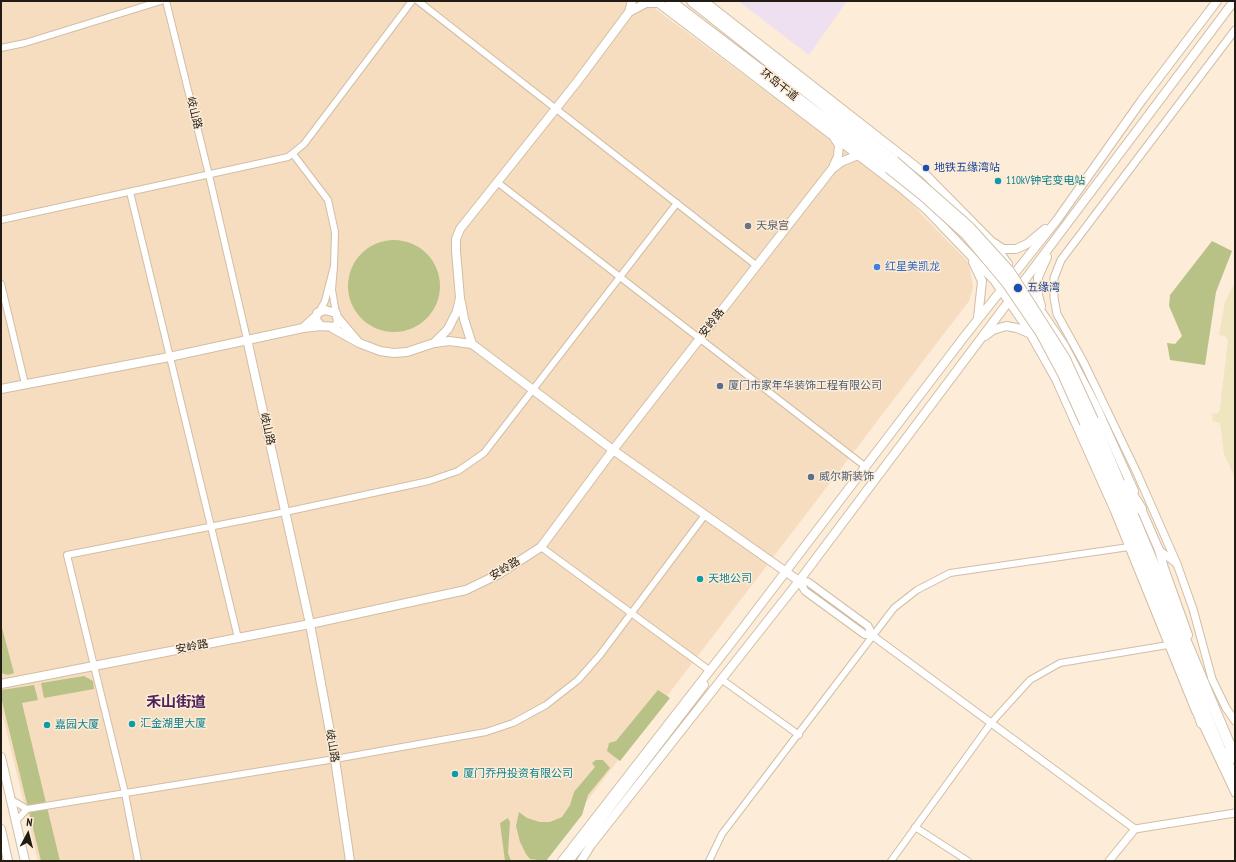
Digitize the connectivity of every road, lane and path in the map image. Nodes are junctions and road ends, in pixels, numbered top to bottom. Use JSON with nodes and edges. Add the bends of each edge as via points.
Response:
{"nodes":[{"id":1,"x":160,"y":1,"type":"edge"},
{"id":2,"x":166,"y":1,"type":"edge"},
{"id":3,"x":412,"y":1,"type":"edge"},
{"id":4,"x":418,"y":1,"type":"edge"},
{"id":5,"x":632,"y":1,"type":"edge"},
{"id":6,"x":670,"y":1,"type":"edge"},
{"id":7,"x":692,"y":1,"type":"edge"},
{"id":8,"x":704,"y":1,"type":"edge"},
{"id":9,"x":1217,"y":1,"type":"edge"},
{"id":10,"x":1234,"y":1,"type":"edge"},
{"id":11,"x":657,"y":2,"type":"edge"},
{"id":12,"x":629,"y":12,"type":"junction"},
{"id":13,"x":1235,"y":30,"type":"edge"},
{"id":14,"x":1,"y":48,"type":"edge"},
{"id":15,"x":556,"y":108,"type":"junction"},
{"id":16,"x":835,"y":138,"type":"junction"},
{"id":17,"x":293,"y":154,"type":"junction"},
{"id":18,"x":858,"y":155,"type":"junction"},
{"id":19,"x":892,"y":164,"type":"junction"},
{"id":20,"x":832,"y":170,"type":"junction"},
{"id":21,"x":209,"y":175,"type":"junction"},
{"id":22,"x":497,"y":182,"type":"junction"},
{"id":23,"x":130,"y":192,"type":"junction"},
{"id":24,"x":677,"y":203,"type":"junction"},
{"id":25,"x":1,"y":220,"type":"edge"},
{"id":26,"x":1056,"y":220,"type":"junction"},
{"id":27,"x":1064,"y":230,"type":"junction"},
{"id":28,"x":992,"y":242,"type":"junction"},
{"id":29,"x":964,"y":248,"type":"junction"},
{"id":30,"x":334,"y":266,"type":"junction"},
{"id":31,"x":757,"y":266,"type":"junction"},
{"id":32,"x":1014,"y":272,"type":"junction"},
{"id":33,"x":620,"y":277,"type":"junction"},
{"id":34,"x":1022,"y":283,"type":"junction"},
{"id":35,"x":1,"y":284,"type":"edge"},
{"id":36,"x":1001,"y":290,"type":"junction"},
{"id":37,"x":460,"y":298,"type":"junction"},
{"id":38,"x":1008,"y":301,"type":"junction"},
{"id":39,"x":1043,"y":312,"type":"junction"},
{"id":40,"x":317,"y":314,"type":"junction"},
{"id":41,"x":336,"y":315,"type":"junction"},
{"id":42,"x":978,"y":320,"type":"junction"},
{"id":43,"x":321,"y":326,"type":"junction"},
{"id":44,"x":303,"y":328,"type":"junction"},
{"id":45,"x":332,"y":328,"type":"junction"},
{"id":46,"x":1031,"y":334,"type":"junction"},
{"id":47,"x":247,"y":339,"type":"junction"},
{"id":48,"x":700,"y":339,"type":"junction"},
{"id":49,"x":979,"y":340,"type":"junction"},
{"id":50,"x":359,"y":343,"type":"junction"},
{"id":51,"x":434,"y":343,"type":"junction"},
{"id":52,"x":472,"y":344,"type":"junction"},
{"id":53,"x":169,"y":357,"type":"junction"},
{"id":54,"x":25,"y":384,"type":"junction"},
{"id":55,"x":1,"y":389,"type":"edge"},
{"id":56,"x":533,"y":390,"type":"junction"},
{"id":57,"x":1089,"y":421,"type":"junction"},
{"id":58,"x":1097,"y":430,"type":"junction"},
{"id":59,"x":613,"y":450,"type":"junction"},
{"id":60,"x":866,"y":466,"type":"junction"},
{"id":61,"x":1141,"y":508,"type":"junction"},
{"id":62,"x":1115,"y":511,"type":"junction"},
{"id":63,"x":285,"y":512,"type":"junction"},
{"id":64,"x":705,"y":515,"type":"junction"},
{"id":65,"x":211,"y":527,"type":"junction"},
{"id":66,"x":541,"y":546,"type":"junction"},
{"id":67,"x":1129,"y":547,"type":"junction"},
{"id":68,"x":1160,"y":550,"type":"junction"},
{"id":69,"x":1177,"y":564,"type":"junction"},
{"id":70,"x":785,"y":572,"type":"junction"},
{"id":71,"x":798,"y":581,"type":"junction"},
{"id":72,"x":1144,"y":583,"type":"joint"},
{"id":73,"x":632,"y":613,"type":"junction"},
{"id":74,"x":310,"y":624,"type":"junction"},
{"id":75,"x":739,"y":633,"type":"junction"},
{"id":76,"x":873,"y":636,"type":"junction"},
{"id":77,"x":238,"y":638,"type":"junction"},
{"id":78,"x":1173,"y":644,"type":"junction"},
{"id":79,"x":94,"y":666,"type":"junction"},
{"id":80,"x":708,"y":670,"type":"junction"},
{"id":81,"x":721,"y":680,"type":"junction"},
{"id":82,"x":1,"y":684,"type":"edge"},
{"id":83,"x":1208,"y":696,"type":"junction"},
{"id":84,"x":1235,"y":721,"type":"edge"},
{"id":85,"x":992,"y":723,"type":"junction"},
{"id":86,"x":1202,"y":723,"type":"joint"},
{"id":87,"x":800,"y":735,"type":"junction"},
{"id":88,"x":1,"y":757,"type":"edge"},
{"id":89,"x":1235,"y":758,"type":"edge"},
{"id":90,"x":335,"y":759,"type":"junction"},
{"id":91,"x":1235,"y":778,"type":"edge"},
{"id":92,"x":125,"y":793,"type":"junction"},
{"id":93,"x":1235,"y":793,"type":"edge"},
{"id":94,"x":10,"y":799,"type":"junction"},
{"id":95,"x":27,"y":809,"type":"junction"},
{"id":96,"x":1235,"y":813,"type":"edge"},
{"id":97,"x":15,"y":822,"type":"junction"},
{"id":98,"x":915,"y":827,"type":"junction"},
{"id":99,"x":1,"y":829,"type":"edge"},
{"id":100,"x":1135,"y":829,"type":"junction"},
{"id":101,"x":591,"y":846,"type":"junction"},
{"id":102,"x":8,"y":861,"type":"edge"},
{"id":103,"x":25,"y":861,"type":"edge"},
{"id":104,"x":138,"y":861,"type":"edge"},
{"id":105,"x":350,"y":861,"type":"edge"},
{"id":106,"x":562,"y":861,"type":"edge"},
{"id":107,"x":569,"y":861,"type":"edge"},
{"id":108,"x":578,"y":861,"type":"edge"},
{"id":109,"x":581,"y":861,"type":"edge"},
{"id":110,"x":709,"y":861,"type":"edge"},
{"id":111,"x":891,"y":861,"type":"edge"},
{"id":112,"x":968,"y":861,"type":"edge"},
{"id":113,"x":1110,"y":861,"type":"edge"}],
"edges":[{"from":1,"to":14,"type":"street","via":[[25,43]]},
{"from":2,"to":21,"type":"street","name":"岐山路"},
{"from":3,"to":17,"type":"street","via":[[304,144]]},
{"from":4,"to":15,"type":"street"},
{"from":5,"to":12,"type":"main road"},
{"from":6,"to":19,"type":"highway","name":"环岛干道"},
{"from":7,"to":19,"type":"highway","name":"环岛干道"},
{"from":8,"to":28,"type":"main road","via":[[924,173]]},
{"from":9,"to":26,"type":"main road"},
{"from":10,"to":27,"type":"main road"},
{"from":11,"to":12,"type":"main road","via":[[646,3]]},
{"from":11,"to":16,"type":"main road"},
{"from":12,"to":15,"type":"main road"},
{"from":13,"to":69,"type":"street","via":[[1069,249],[1061,260],[1054,278],[1056,314],[1084,363],[1131,459]]},
{"from":15,"to":22,"type":"main road"},
{"from":15,"to":24,"type":"street"},
{"from":16,"to":18,"type":"main road"},
{"from":16,"to":20,"type":"main road","via":[[838,156]]},
{"from":17,"to":21,"type":"street"},
{"from":17,"to":30,"type":"street","via":[[328,200],[335,232]]},
{"from":18,"to":20,"type":"main road","via":[[841,162]]},
{"from":18,"to":29,"type":"main road","via":[[927,210]]},
{"from":19,"to":57,"type":"highway","bridge":true,"via":[[966,234],[1007,283],[1041,333]]},
{"from":20,"to":31,"type":"main road","name":"安岭路"},
{"from":21,"to":23,"type":"street"},
{"from":21,"to":47,"type":"street","name":"岐山路"},
{"from":22,"to":33,"type":"street"},
{"from":22,"to":37,"type":"main road","via":[[465,221],[456,239]]},
{"from":23,"to":25,"type":"street"},
{"from":23,"to":53,"type":"street"},
{"from":24,"to":31,"type":"street"},
{"from":24,"to":33,"type":"street"},
{"from":26,"to":28,"type":"main road","via":[[1016,249],[1003,249]]},
{"from":26,"to":32,"type":"main road"},
{"from":27,"to":34,"type":"main road"},
{"from":27,"to":39,"type":"main road","via":[[1044,262],[1038,277],[1038,295]]},
{"from":28,"to":32,"type":"main road"},
{"from":29,"to":36,"type":"main road"},
{"from":29,"to":42,"type":"main road","via":[[982,281]]},
{"from":30,"to":40,"type":"street","via":[[324,301]]},
{"from":30,"to":41,"type":"street","via":[[332,290]]},
{"from":31,"to":48,"type":"main road","name":"安岭路"},
{"from":32,"to":34,"type":"main road"},
{"from":32,"to":36,"type":"main road"},
{"from":33,"to":48,"type":"street"},
{"from":33,"to":56,"type":"street"},
{"from":34,"to":38,"type":"main road"},
{"from":34,"to":39,"type":"main road"},
{"from":35,"to":54,"type":"street"},
{"from":36,"to":38,"type":"main road"},
{"from":36,"to":42,"type":"main road"},
{"from":37,"to":51,"type":"main road","via":[[448,329]]},
{"from":37,"to":52,"type":"main road"},
{"from":38,"to":46,"type":"main road"},
{"from":38,"to":49,"type":"main road"},
{"from":39,"to":61,"type":"main road","via":[[1064,345],[1095,404]]},
{"from":40,"to":41,"type":"main road","via":[[330,310]]},
{"from":40,"to":43,"type":"main road"},
{"from":40,"to":44,"type":"main road"},
{"from":41,"to":45,"type":"main road","via":[[337,324]]},
{"from":41,"to":50,"type":"main road"},
{"from":42,"to":60,"type":"main road"},
{"from":43,"to":44,"type":"main road"},
{"from":43,"to":45,"type":"main road"},
{"from":44,"to":47,"type":"main road"},
{"from":45,"to":50,"type":"main road"},
{"from":46,"to":49,"type":"main road","via":[[1006,326],[992,330]]},
{"from":46,"to":62,"type":"main road","via":[[1056,379]]},
{"from":47,"to":53,"type":"main road"},
{"from":47,"to":63,"type":"main road","name":"岐山路"},
{"from":48,"to":59,"type":"main road","name":"安岭路"},
{"from":48,"to":60,"type":"street"},
{"from":49,"to":71,"type":"main road"},
{"from":50,"to":51,"type":"main road","via":[[394,353],[407,352]]},
{"from":51,"to":52,"type":"main road","via":[[449,341]]},
{"from":52,"to":56,"type":"main road"},
{"from":53,"to":54,"type":"main road"},
{"from":53,"to":65,"type":"street"},
{"from":54,"to":55,"type":"main road"},
{"from":56,"to":59,"type":"main road"},
{"from":56,"to":63,"type":"street","via":[[484,453],[458,471],[429,481]]},
{"from":57,"to":58,"type":"highway"},
{"from":57,"to":62,"type":"highway"},
{"from":57,"to":78,"type":"highway"},
{"from":58,"to":61,"type":"highway","via":[[1130,493]]},
{"from":58,"to":83,"type":"highway"},
{"from":59,"to":64,"type":"main road"},
{"from":59,"to":66,"type":"main road","name":"安岭路"},
{"from":60,"to":70,"type":"main road"},
{"from":61,"to":68,"type":"main road"},
{"from":62,"to":67,"type":"main road"},
{"from":63,"to":65,"type":"street"},
{"from":63,"to":74,"type":"main road","name":"岐山路"},
{"from":64,"to":70,"type":"main road"},
{"from":64,"to":73,"type":"street"},
{"from":65,"to":77,"type":"street"},
{"from":65,"to":79,"type":"street","via":[[66,555]]},
{"from":66,"to":73,"type":"street"},
{"from":66,"to":74,"type":"main road","name":"安岭路","via":[[499,574],[466,590]]},
{"from":67,"to":72,"type":"main road"},
{"from":67,"to":76,"type":"street","via":[[950,573],[917,590],[894,608]]},
{"from":68,"to":69,"type":"street"},
{"from":68,"to":83,"type":"main road"},
{"from":69,"to":84,"type":"street","via":[[1212,679]]},
{"from":70,"to":71,"type":"main road"},
{"from":70,"to":75,"type":"main road"},
{"from":71,"to":76,"type":"street","via":[[805,591],[864,634]]},
{"from":71,"to":81,"type":"main road"},
{"from":72,"to":78,"type":"highway"},
{"from":73,"to":80,"type":"street"},
{"from":73,"to":90,"type":"street","via":[[578,680],[546,705],[513,723],[486,732]]},
{"from":74,"to":77,"type":"main road","name":"安岭路"},
{"from":74,"to":90,"type":"main road","name":"岐山路"},
{"from":75,"to":80,"type":"main road"},
{"from":75,"to":107,"type":"main road","via":[[693,700]]},
{"from":76,"to":85,"type":"street"},
{"from":76,"to":87,"type":"street"},
{"from":77,"to":79,"type":"main road","name":"安岭路"},
{"from":78,"to":85,"type":"street","via":[[1060,663],[1030,680]]},
{"from":78,"to":86,"type":"highway"},
{"from":78,"to":91,"type":"highway"},
{"from":79,"to":82,"type":"main road","name":"安岭路"},
{"from":79,"to":92,"type":"street"},
{"from":80,"to":106,"type":"main road"},
{"from":81,"to":87,"type":"street"},
{"from":81,"to":101,"type":"main road"},
{"from":83,"to":89,"type":"highway"},
{"from":85,"to":98,"type":"street"},
{"from":85,"to":100,"type":"street"},
{"from":86,"to":93,"type":"street"},
{"from":87,"to":110,"type":"street","via":[[722,834]]},
{"from":88,"to":94,"type":"main road"},
{"from":90,"to":92,"type":"street"},
{"from":90,"to":105,"type":"main road","name":"岐山路"},
{"from":92,"to":95,"type":"street"},
{"from":92,"to":104,"type":"street"},
{"from":94,"to":95,"type":"street"},
{"from":94,"to":97,"type":"main road"},
{"from":95,"to":97,"type":"street"},
{"from":96,"to":100,"type":"street"},
{"from":97,"to":103,"type":"main road"},
{"from":98,"to":111,"type":"street"},
{"from":98,"to":112,"type":"street"},
{"from":99,"to":102,"type":"main road"},
{"from":100,"to":113,"type":"street"},
{"from":101,"to":108,"type":"main road"},
{"from":101,"to":109,"type":"main road"}]}
